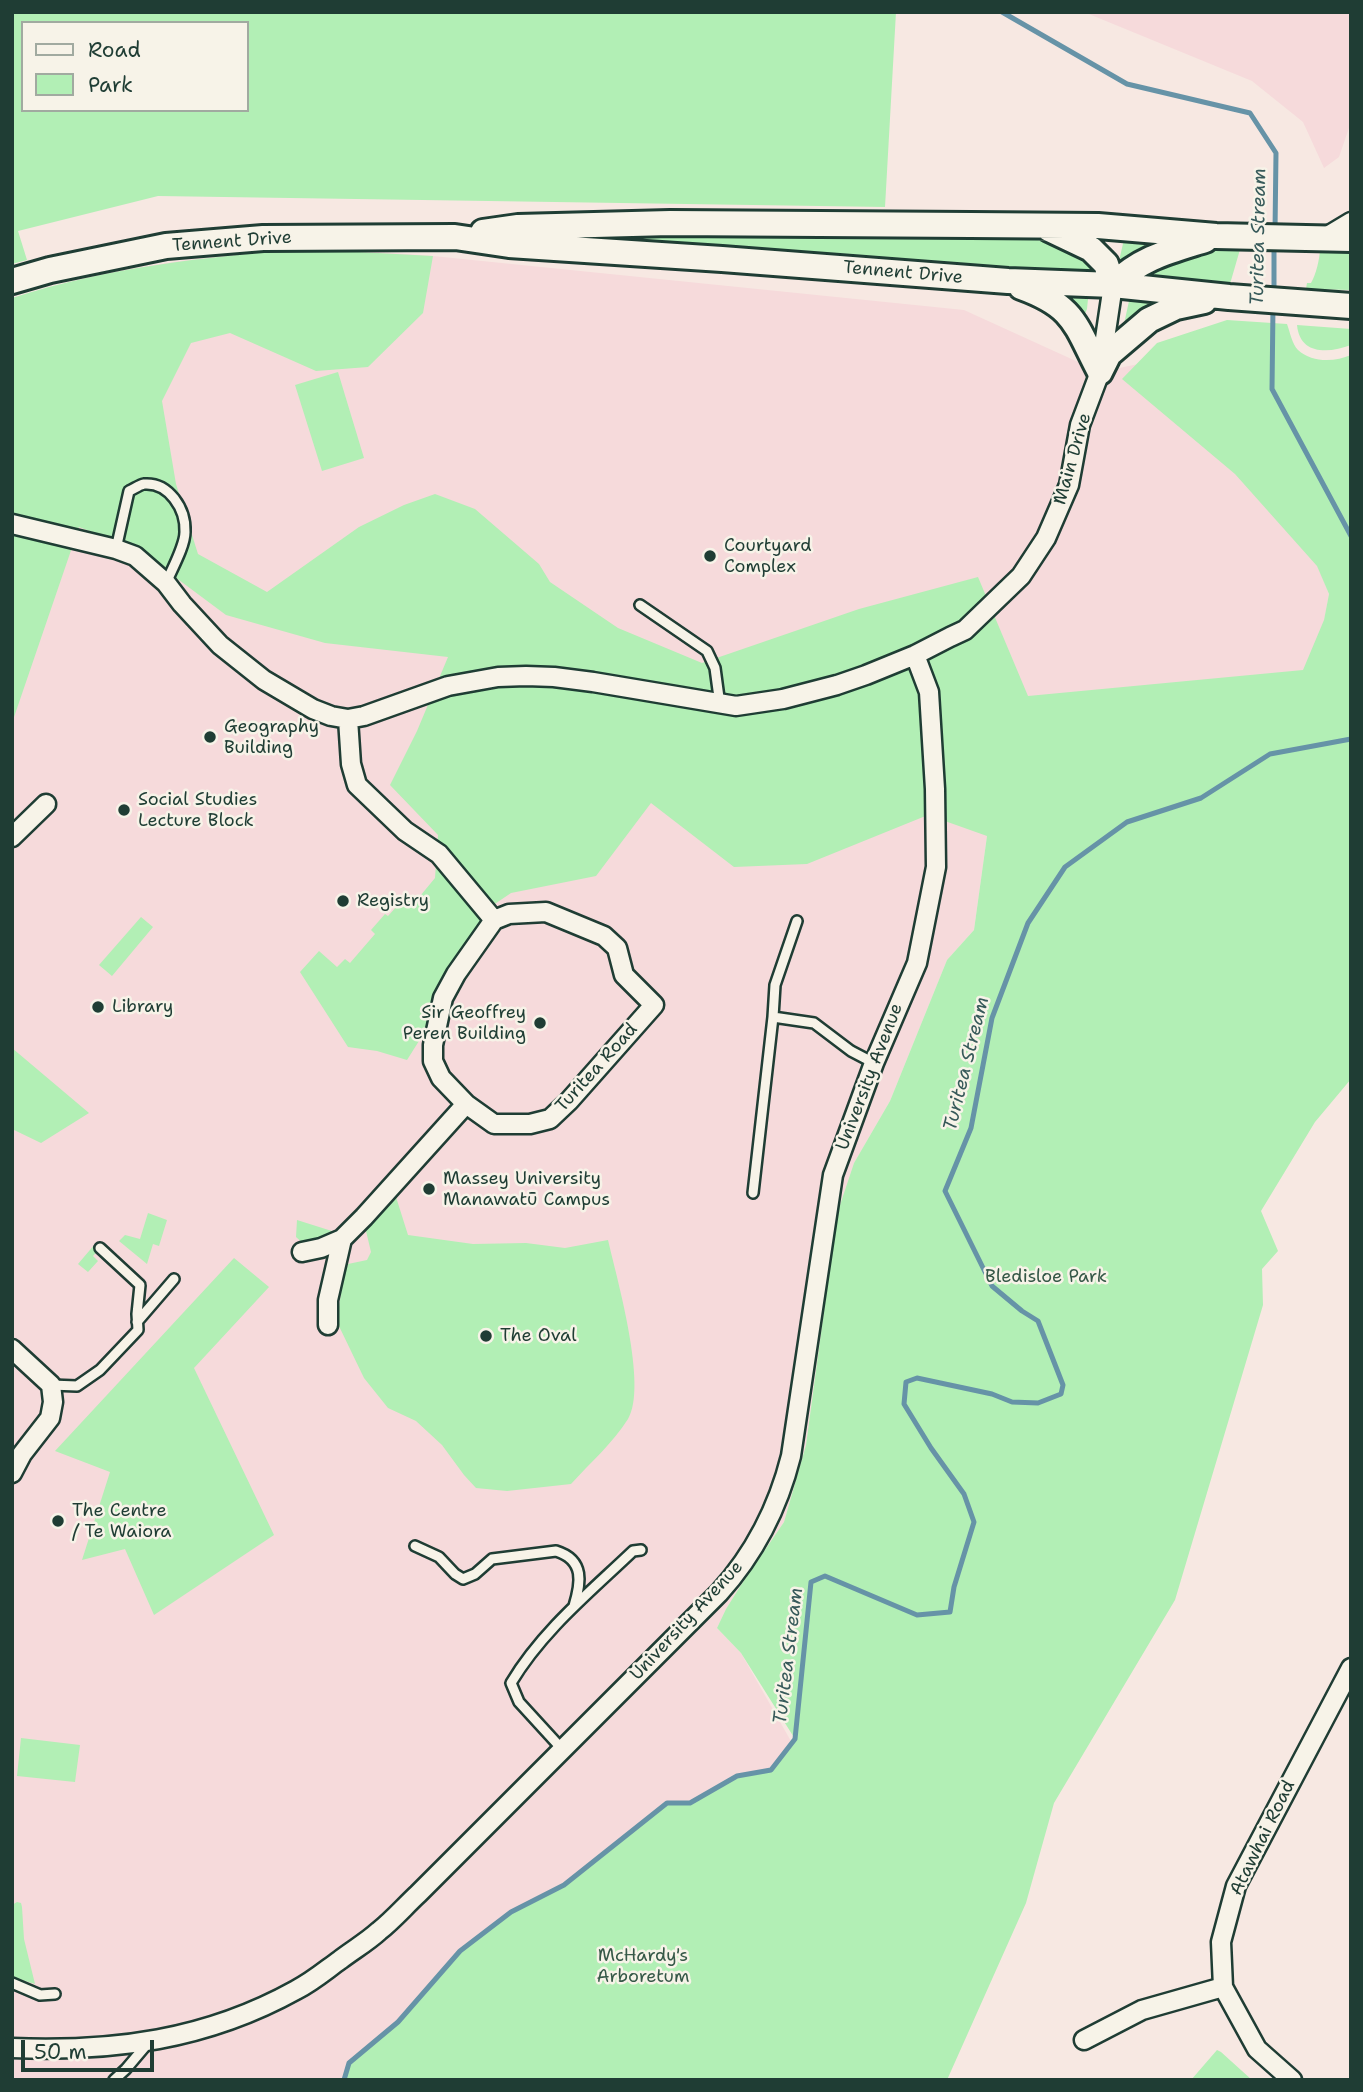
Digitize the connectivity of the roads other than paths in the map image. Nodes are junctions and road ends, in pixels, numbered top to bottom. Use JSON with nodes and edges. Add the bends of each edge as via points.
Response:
{"nodes":[{"id":1,"x":1351,"y":222,"type":"edge"},
{"id":2,"x":1042,"y":226,"type":"junction"},
{"id":3,"x":1216,"y":236,"type":"junction"},
{"id":4,"x":455,"y":237,"type":"junction"},
{"id":5,"x":1322,"y":237,"type":"junction"},
{"id":6,"x":1351,"y":239,"type":"edge"},
{"id":7,"x":12,"y":281,"type":"edge"},
{"id":8,"x":1008,"y":281,"type":"junction"},
{"id":9,"x":1113,"y":285,"type":"junction"},
{"id":10,"x":1229,"y":297,"type":"junction"},
{"id":11,"x":1351,"y":306,"type":"edge"},
{"id":12,"x":1100,"y":372,"type":"junction"},
{"id":13,"x":19,"y":525,"type":"edge"},
{"id":14,"x":116,"y":548,"type":"junction"},
{"id":15,"x":166,"y":583,"type":"junction"},
{"id":16,"x":640,"y":605,"type":"dead end"},
{"id":17,"x":915,"y":655,"type":"junction"},
{"id":18,"x":720,"y":705,"type":"junction"},
{"id":19,"x":348,"y":719,"type":"junction"},
{"id":20,"x":46,"y":804,"type":"dead end"},
{"id":21,"x":12,"y":837,"type":"edge"},
{"id":22,"x":494,"y":920,"type":"junction"},
{"id":23,"x":797,"y":921,"type":"dead end"},
{"id":24,"x":773,"y":1017,"type":"junction"},
{"id":25,"x":874,"y":1063,"type":"junction"},
{"id":26,"x":466,"y":1104,"type":"junction"},
{"id":27,"x":753,"y":1193,"type":"dead end"},
{"id":28,"x":342,"y":1238,"type":"junction"},
{"id":29,"x":100,"y":1248,"type":"dead end"},
{"id":30,"x":302,"y":1252,"type":"dead end"},
{"id":31,"x":174,"y":1279,"type":"dead end"},
{"id":32,"x":137,"y":1321,"type":"junction"},
{"id":33,"x":328,"y":1325,"type":"dead end"},
{"id":34,"x":12,"y":1349,"type":"edge"},
{"id":35,"x":51,"y":1385,"type":"junction"},
{"id":36,"x":12,"y":1473,"type":"edge"},
{"id":37,"x":415,"y":1546,"type":"dead end"},
{"id":38,"x":640,"y":1550,"type":"dead end"},
{"id":39,"x":574,"y":1608,"type":"junction"},
{"id":40,"x":1351,"y":1668,"type":"edge"},
{"id":41,"x":562,"y":1749,"type":"junction"},
{"id":42,"x":12,"y":1983,"type":"edge"},
{"id":43,"x":1223,"y":1987,"type":"junction"},
{"id":44,"x":55,"y":1994,"type":"dead end"},
{"id":45,"x":1084,"y":2040,"type":"dead end"},
{"id":46,"x":149,"y":2042,"type":"junction"},
{"id":47,"x":12,"y":2048,"type":"edge"},
{"id":48,"x":114,"y":2080,"type":"edge"},
{"id":49,"x":1292,"y":2080,"type":"edge"}],
"edges":[{"from":1,"to":5,"type":"street"},
{"from":2,"to":3,"type":"main road","name":"Tennent Drive"},
{"from":2,"to":4,"type":"main road","name":"Tennent Drive","via":[[656,223],[518,227]]},
{"from":2,"to":9,"type":"main road","via":[[1091,249],[1106,264]]},
{"from":3,"to":5,"type":"main road","name":"Tennent Drive"},
{"from":3,"to":9,"type":"main road","via":[[1141,262]]},
{"from":4,"to":7,"type":"main road","name":"Tennent Drive","via":[[263,238],[166,246]]},
{"from":4,"to":8,"type":"main road","name":"Tennent Drive"},
{"from":5,"to":6,"type":"main road","name":"Tennent Drive"},
{"from":8,"to":9,"type":"main road","name":"Tennent Drive"},
{"from":8,"to":12,"type":"main road","via":[[1058,303],[1078,324]]},
{"from":9,"to":10,"type":"main road","name":"Tennent Drive"},
{"from":9,"to":12,"type":"street","name":"Main Drive"},
{"from":10,"to":11,"type":"main road","name":"Tennent Drive"},
{"from":10,"to":12,"type":"main road","via":[[1176,307],[1149,320],[1109,354]]},
{"from":12,"to":17,"type":"street","name":"Main Drive","via":[[1080,425],[1069,485],[1046,538],[1021,576],[965,629]]},
{"from":13,"to":14,"type":"street"},
{"from":14,"to":15,"type":"street","via":[[135,556]]},
{"from":14,"to":15,"type":"lane","via":[[129,491],[142,484],[172,494],[183,514],[186,534]]},
{"from":15,"to":19,"type":"street","via":[[220,645],[264,680],[313,709]]},
{"from":16,"to":18,"type":"lane","via":[[707,651],[715,668]]},
{"from":17,"to":18,"type":"street","via":[[812,692]]},
{"from":17,"to":25,"type":"street","name":"University Avenue","via":[[929,692],[936,867],[917,963]]},
{"from":18,"to":19,"type":"street","via":[[554,677],[498,677],[448,686]]},
{"from":19,"to":22,"type":"street","via":[[357,785],[405,831],[439,854]]},
{"from":20,"to":21,"type":"street"},
{"from":22,"to":26,"type":"street","name":"Turitea Road","via":[[443,998],[433,1045],[433,1061],[441,1078]]},
{"from":22,"to":26,"type":"street","name":"Turitea Road","via":[[509,914],[546,912],[604,936],[617,948],[624,975],[654,1005],[550,1119],[494,1124]]},
{"from":23,"to":24,"type":"lane","via":[[775,985]]},
{"from":24,"to":25,"type":"lane","via":[[814,1023]]},
{"from":24,"to":27,"type":"lane"},
{"from":25,"to":41,"type":"street","name":"University Avenue","via":[[833,1175],[791,1456],[772,1514],[733,1577]]},
{"from":26,"to":28,"type":"street"},
{"from":28,"to":30,"type":"street"},
{"from":28,"to":33,"type":"street","via":[[328,1300]]},
{"from":29,"to":32,"type":"lane","via":[[140,1285]]},
{"from":31,"to":32,"type":"lane"},
{"from":32,"to":35,"type":"lane","via":[[138,1330],[92,1375],[77,1386]]},
{"from":34,"to":35,"type":"street"},
{"from":35,"to":36,"type":"street","via":[[50,1418]]},
{"from":37,"to":39,"type":"lane","via":[[439,1557],[463,1578],[492,1559],[563,1553],[575,1564],[580,1584]]},
{"from":38,"to":39,"type":"lane","via":[[633,1551]]},
{"from":39,"to":41,"type":"lane","via":[[527,1657],[511,1683],[519,1702]]},
{"from":40,"to":43,"type":"street","name":"Atawhai Road","via":[[1236,1886],[1221,1942]]},
{"from":41,"to":46,"type":"street","name":"University Avenue","via":[[379,1932],[317,1976],[297,1990],[222,2022]]},
{"from":42,"to":44,"type":"lane","via":[[40,1995]]},
{"from":43,"to":45,"type":"street","via":[[1142,2010]]},
{"from":43,"to":49,"type":"street","name":"Atawhai Road","via":[[1257,2049]]},
{"from":46,"to":47,"type":"street","name":"University Avenue","via":[[65,2050]]},
{"from":46,"to":48,"type":"lane"}]}
